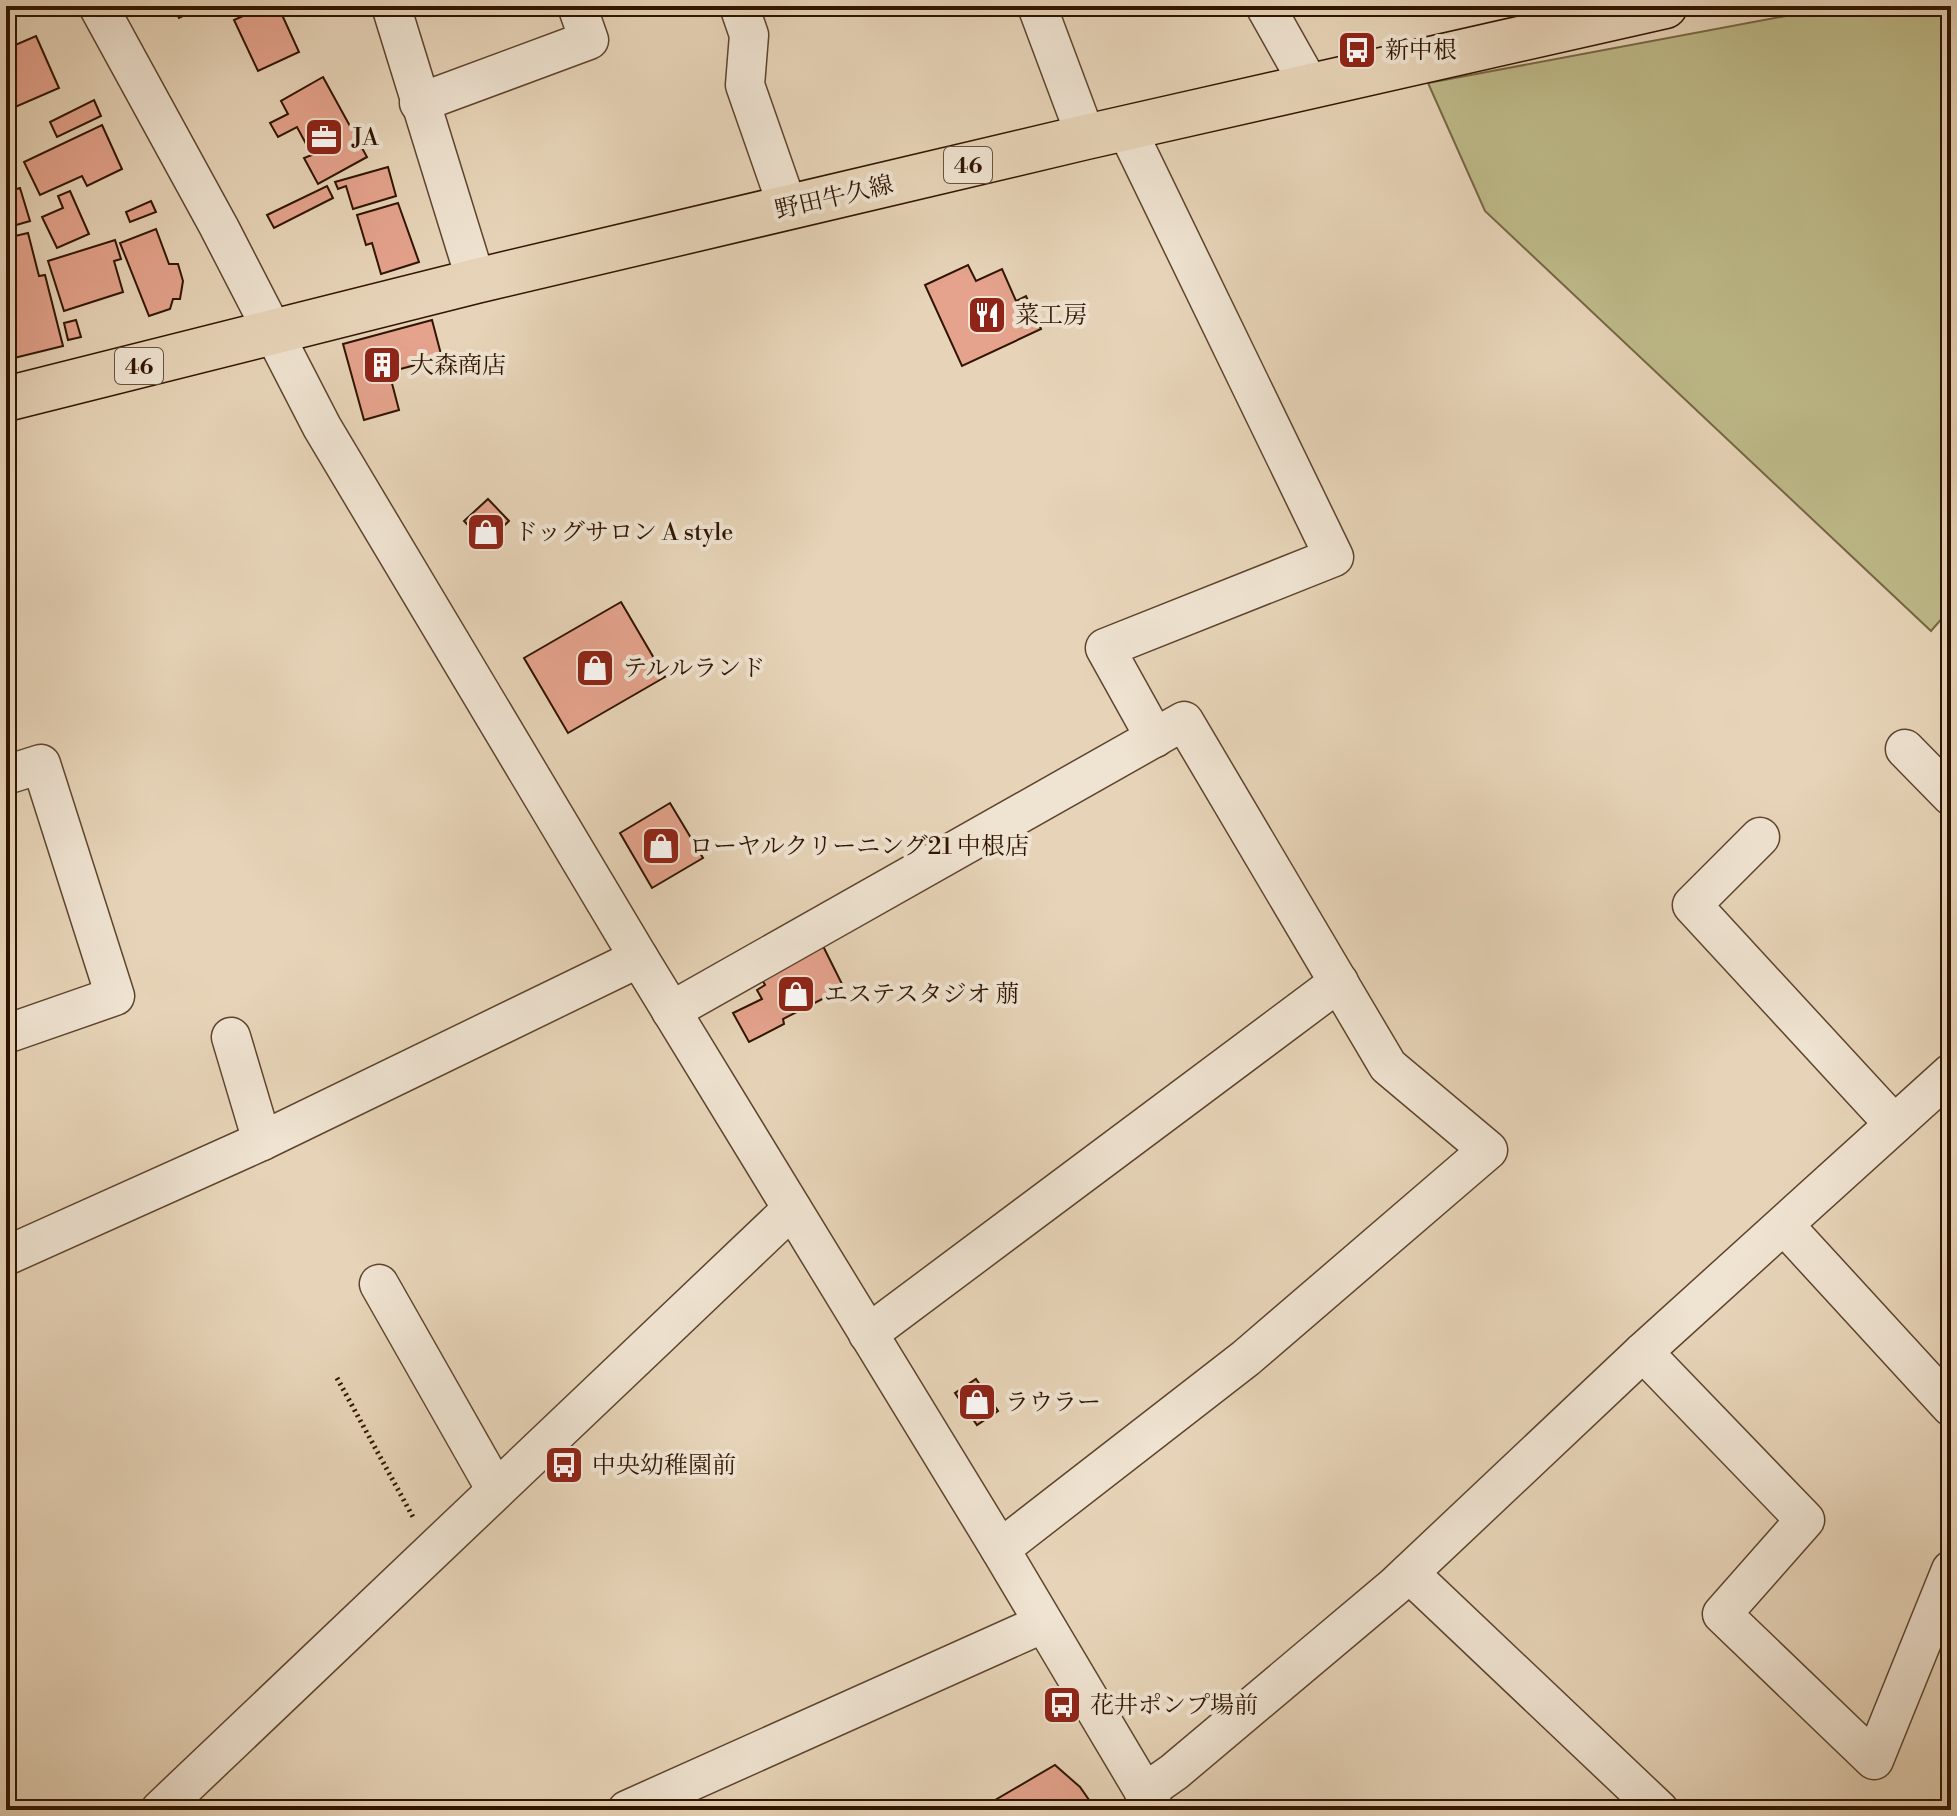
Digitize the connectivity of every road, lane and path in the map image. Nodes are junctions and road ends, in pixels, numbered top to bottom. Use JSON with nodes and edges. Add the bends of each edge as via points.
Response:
{"nodes":[{"id":1,"x":98,"y":6,"type":"edge"},
{"id":2,"x":391,"y":6,"type":"edge"},
{"id":3,"x":577,"y":6,"type":"edge"},
{"id":4,"x":739,"y":6,"type":"edge"},
{"id":5,"x":1037,"y":6,"type":"edge"},
{"id":6,"x":1265,"y":6,"type":"edge"},
{"id":7,"x":1665,"y":6,"type":"edge"},
{"id":8,"x":1310,"y":86,"type":"junction"},
{"id":9,"x":419,"y":103,"type":"junction"},
{"id":10,"x":1106,"y":132,"type":"junction"},
{"id":11,"x":788,"y":208,"type":"junction"},
{"id":12,"x":476,"y":281,"type":"junction"},
{"id":13,"x":273,"y":334,"type":"junction"},
{"id":14,"x":6,"y":399,"type":"edge"},
{"id":15,"x":1155,"y":738,"type":"junction"},
{"id":16,"x":1905,"y":749,"type":"dead end"},
{"id":17,"x":6,"y":775,"type":"edge"},
{"id":18,"x":1951,"y":796,"type":"edge"},
{"id":19,"x":1760,"y":837,"type":"dead end"},
{"id":20,"x":639,"y":958,"type":"junction"},
{"id":21,"x":1339,"y":982,"type":"junction"},
{"id":22,"x":671,"y":1011,"type":"junction"},
{"id":23,"x":6,"y":1034,"type":"edge"},
{"id":24,"x":231,"y":1037,"type":"dead end"},
{"id":25,"x":1951,"y":1073,"type":"edge"},
{"id":26,"x":1894,"y":1124,"type":"junction"},
{"id":27,"x":262,"y":1141,"type":"junction"},
{"id":28,"x":792,"y":1209,"type":"junction"},
{"id":29,"x":1784,"y":1225,"type":"junction"},
{"id":30,"x":6,"y":1256,"type":"edge"},
{"id":31,"x":379,"y":1284,"type":"dead end"},
{"id":32,"x":868,"y":1334,"type":"junction"},
{"id":33,"x":1643,"y":1352,"type":"junction"},
{"id":34,"x":337,"y":1378,"type":"dead end"},
{"id":35,"x":1951,"y":1407,"type":"edge"},
{"id":36,"x":496,"y":1490,"type":"junction"},
{"id":37,"x":1000,"y":1549,"type":"junction"},
{"id":38,"x":432,"y":1551,"type":"junction"},
{"id":39,"x":1951,"y":1570,"type":"edge"},
{"id":40,"x":1409,"y":1573,"type":"junction"},
{"id":41,"x":1042,"y":1624,"type":"junction"},
{"id":42,"x":1150,"y":1801,"type":"edge"},
{"id":43,"x":160,"y":1810,"type":"edge"},
{"id":44,"x":627,"y":1810,"type":"edge"},
{"id":45,"x":1659,"y":1810,"type":"edge"}],
"edges":[{"from":1,"to":13,"type":"street"},
{"from":2,"to":9,"type":"street"},
{"from":3,"to":9,"type":"street","via":[[589,40]]},
{"from":4,"to":11,"type":"street","via":[[749,35],[745,85]]},
{"from":5,"to":10,"type":"street"},
{"from":6,"to":8,"type":"street"},
{"from":7,"to":8,"type":"main road","name":"野田牛久線","number":"46"},
{"from":8,"to":10,"type":"main road","name":"野田牛久線","number":"46"},
{"from":9,"to":12,"type":"street"},
{"from":10,"to":11,"type":"main road","name":"野田牛久線","number":"46"},
{"from":10,"to":15,"type":"street","via":[[1334,557],[1105,648]]},
{"from":11,"to":12,"type":"main road","name":"野田牛久線","number":"46"},
{"from":12,"to":13,"type":"main road","name":"野田牛久線","number":"46"},
{"from":13,"to":14,"type":"main road","name":"野田牛久線","number":"46"},
{"from":13,"to":20,"type":"street","via":[[329,440]]},
{"from":15,"to":21,"type":"street","via":[[1184,721]]},
{"from":15,"to":22,"type":"street"},
{"from":16,"to":18,"type":"street"},
{"from":17,"to":23,"type":"street","via":[[41,764],[115,996]]},
{"from":19,"to":26,"type":"street","via":[[1692,905]]},
{"from":20,"to":22,"type":"street"},
{"from":20,"to":27,"type":"street"},
{"from":21,"to":32,"type":"street"},
{"from":21,"to":37,"type":"street","via":[[1388,1066],[1488,1150],[1246,1358]]},
{"from":22,"to":28,"type":"street"},
{"from":24,"to":27,"type":"street"},
{"from":25,"to":26,"type":"street"},
{"from":26,"to":29,"type":"street"},
{"from":27,"to":30,"type":"street"},
{"from":28,"to":32,"type":"street"},
{"from":28,"to":36,"type":"street"},
{"from":29,"to":33,"type":"street"},
{"from":29,"to":35,"type":"street"},
{"from":31,"to":36,"type":"street"},
{"from":32,"to":37,"type":"street"},
{"from":33,"to":39,"type":"street","via":[[1805,1520],[1722,1614],[1874,1760]]},
{"from":33,"to":40,"type":"street"},
{"from":34,"to":38,"type":"path"},
{"from":36,"to":38,"type":"street"},
{"from":37,"to":41,"type":"street"},
{"from":38,"to":43,"type":"street"},
{"from":40,"to":42,"type":"street","via":[[1174,1772]]},
{"from":40,"to":45,"type":"street"},
{"from":41,"to":42,"type":"street"},
{"from":41,"to":44,"type":"street"}]}
